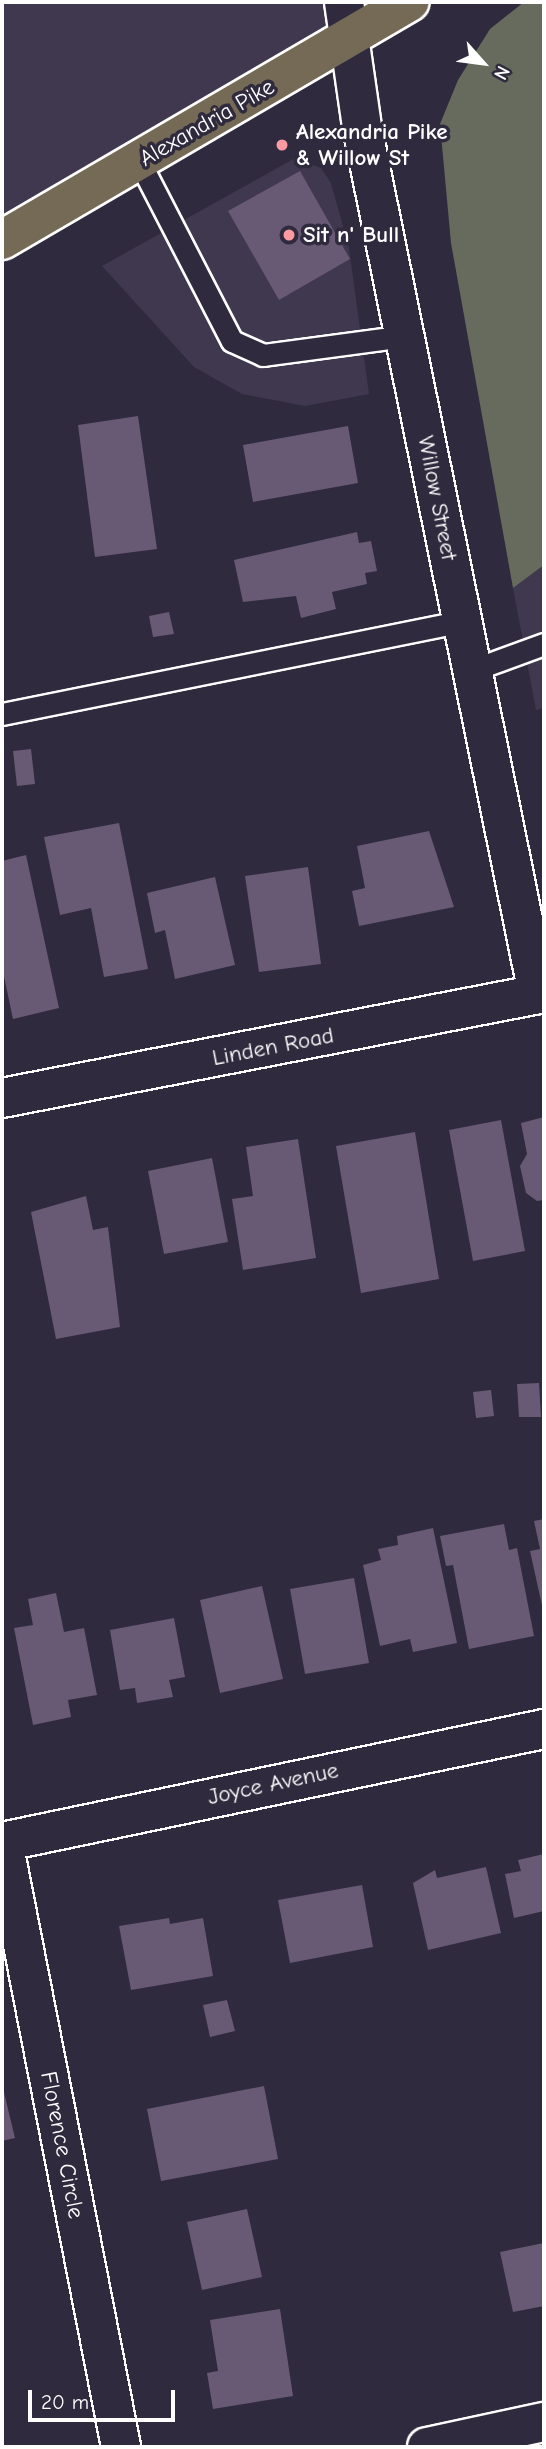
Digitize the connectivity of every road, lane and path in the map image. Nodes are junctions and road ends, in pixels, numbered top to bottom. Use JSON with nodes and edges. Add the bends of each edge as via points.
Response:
{"nodes":[{"id":1,"x":344,"y":2,"type":"edge"},
{"id":2,"x":410,"y":2,"type":"edge"},
{"id":3,"x":352,"y":38,"type":"junction"},
{"id":4,"x":140,"y":163,"type":"junction"},
{"id":5,"x":2,"y":240,"type":"edge"},
{"id":6,"x":405,"y":336,"type":"junction"},
{"id":7,"x":460,"y":622,"type":"junction"},
{"id":8,"x":544,"y":644,"type":"edge"},
{"id":9,"x":470,"y":671,"type":"junction"},
{"id":10,"x":2,"y":713,"type":"edge"},
{"id":11,"x":541,"y":993,"type":"edge"},
{"id":12,"x":2,"y":1098,"type":"edge"},
{"id":13,"x":544,"y":1730,"type":"edge"},
{"id":14,"x":3,"y":1842,"type":"edge"},
{"id":15,"x":544,"y":2422,"type":"edge"},
{"id":16,"x":121,"y":2447,"type":"edge"},
{"id":17,"x":426,"y":2447,"type":"edge"}],
"edges":[{"from":1,"to":3,"type":"street","name":"Willow Street"},
{"from":2,"to":3,"type":"main road","name":"Alexandria Pike"},
{"from":3,"to":4,"type":"main road","name":"Alexandria Pike"},
{"from":3,"to":6,"type":"street","name":"Willow Street","via":[[362,127]]},
{"from":4,"to":5,"type":"main road","name":"Alexandria Pike"},
{"from":4,"to":6,"type":"lane","via":[[232,341],[263,355]]},
{"from":6,"to":7,"type":"street","name":"Willow Street"},
{"from":7,"to":9,"type":"street","name":"Willow Street"},
{"from":7,"to":10,"type":"lane"},
{"from":8,"to":9,"type":"lane"},
{"from":9,"to":11,"type":"street","name":"Willow Street"},
{"from":11,"to":12,"type":"street","name":"Linden Road"},
{"from":13,"to":14,"type":"street","name":"Joyce Avenue"},
{"from":14,"to":16,"type":"street","name":"Florence Circle"},
{"from":15,"to":17,"type":"street"}]}
